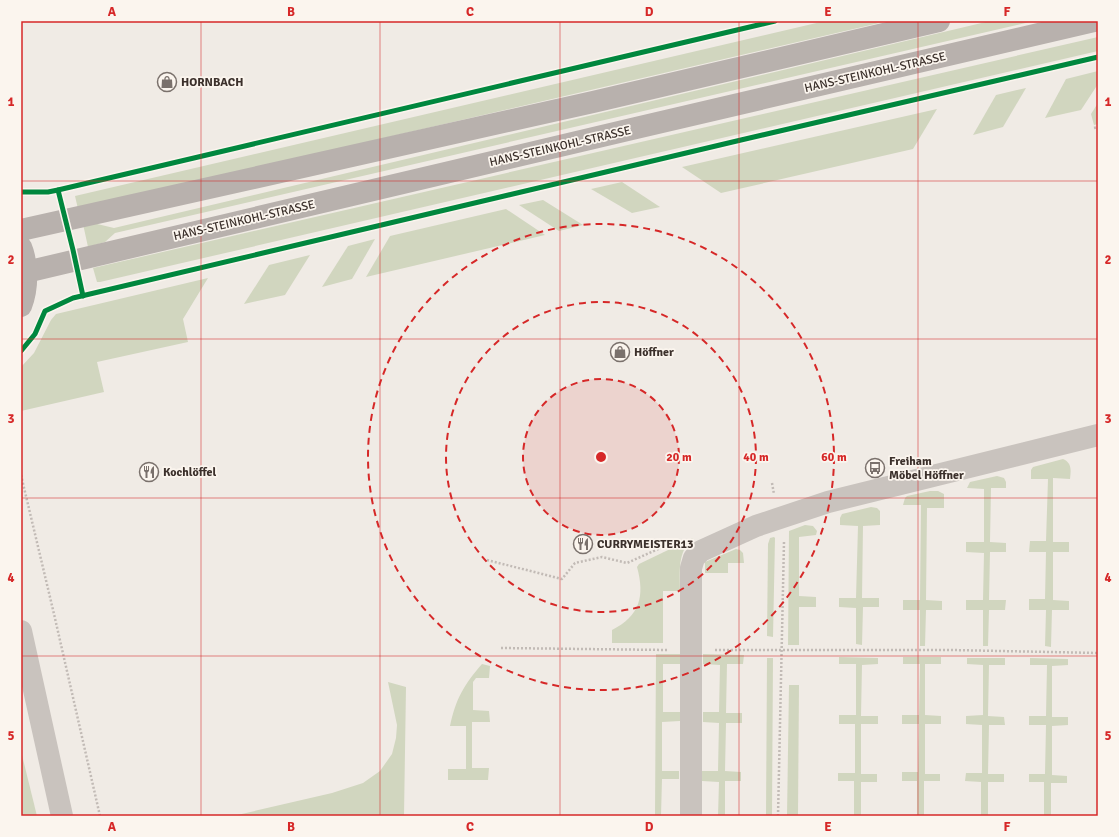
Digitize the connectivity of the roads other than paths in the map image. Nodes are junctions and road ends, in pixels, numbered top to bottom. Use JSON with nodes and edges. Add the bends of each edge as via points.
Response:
{"nodes":[{"id":1,"x":939,"y":21,"type":"edge"},
{"id":2,"x":1094,"y":21,"type":"edge"},
{"id":3,"x":21,"y":230,"type":"edge"},
{"id":4,"x":21,"y":247,"type":"edge"},
{"id":5,"x":26,"y":272,"type":"junction"},
{"id":6,"x":21,"y":306,"type":"edge"},
{"id":7,"x":1098,"y":435,"type":"edge"},
{"id":8,"x":21,"y":631,"type":"edge"},
{"id":9,"x":62,"y":816,"type":"edge"},
{"id":10,"x":690,"y":816,"type":"edge"}],
"edges":[{"from":1,"to":3,"type":"main road","via":[[593,102]]},
{"from":2,"to":5,"type":"main road","name":"HANS-STEINKOHL-STRASSE"},
{"from":4,"to":5,"type":"main road"},
{"from":5,"to":6,"type":"main road"},
{"from":7,"to":10,"type":"street","via":[[828,502],[756,526],[702,551],[694,558],[691,568]]},
{"from":8,"to":9,"type":"street"}]}
